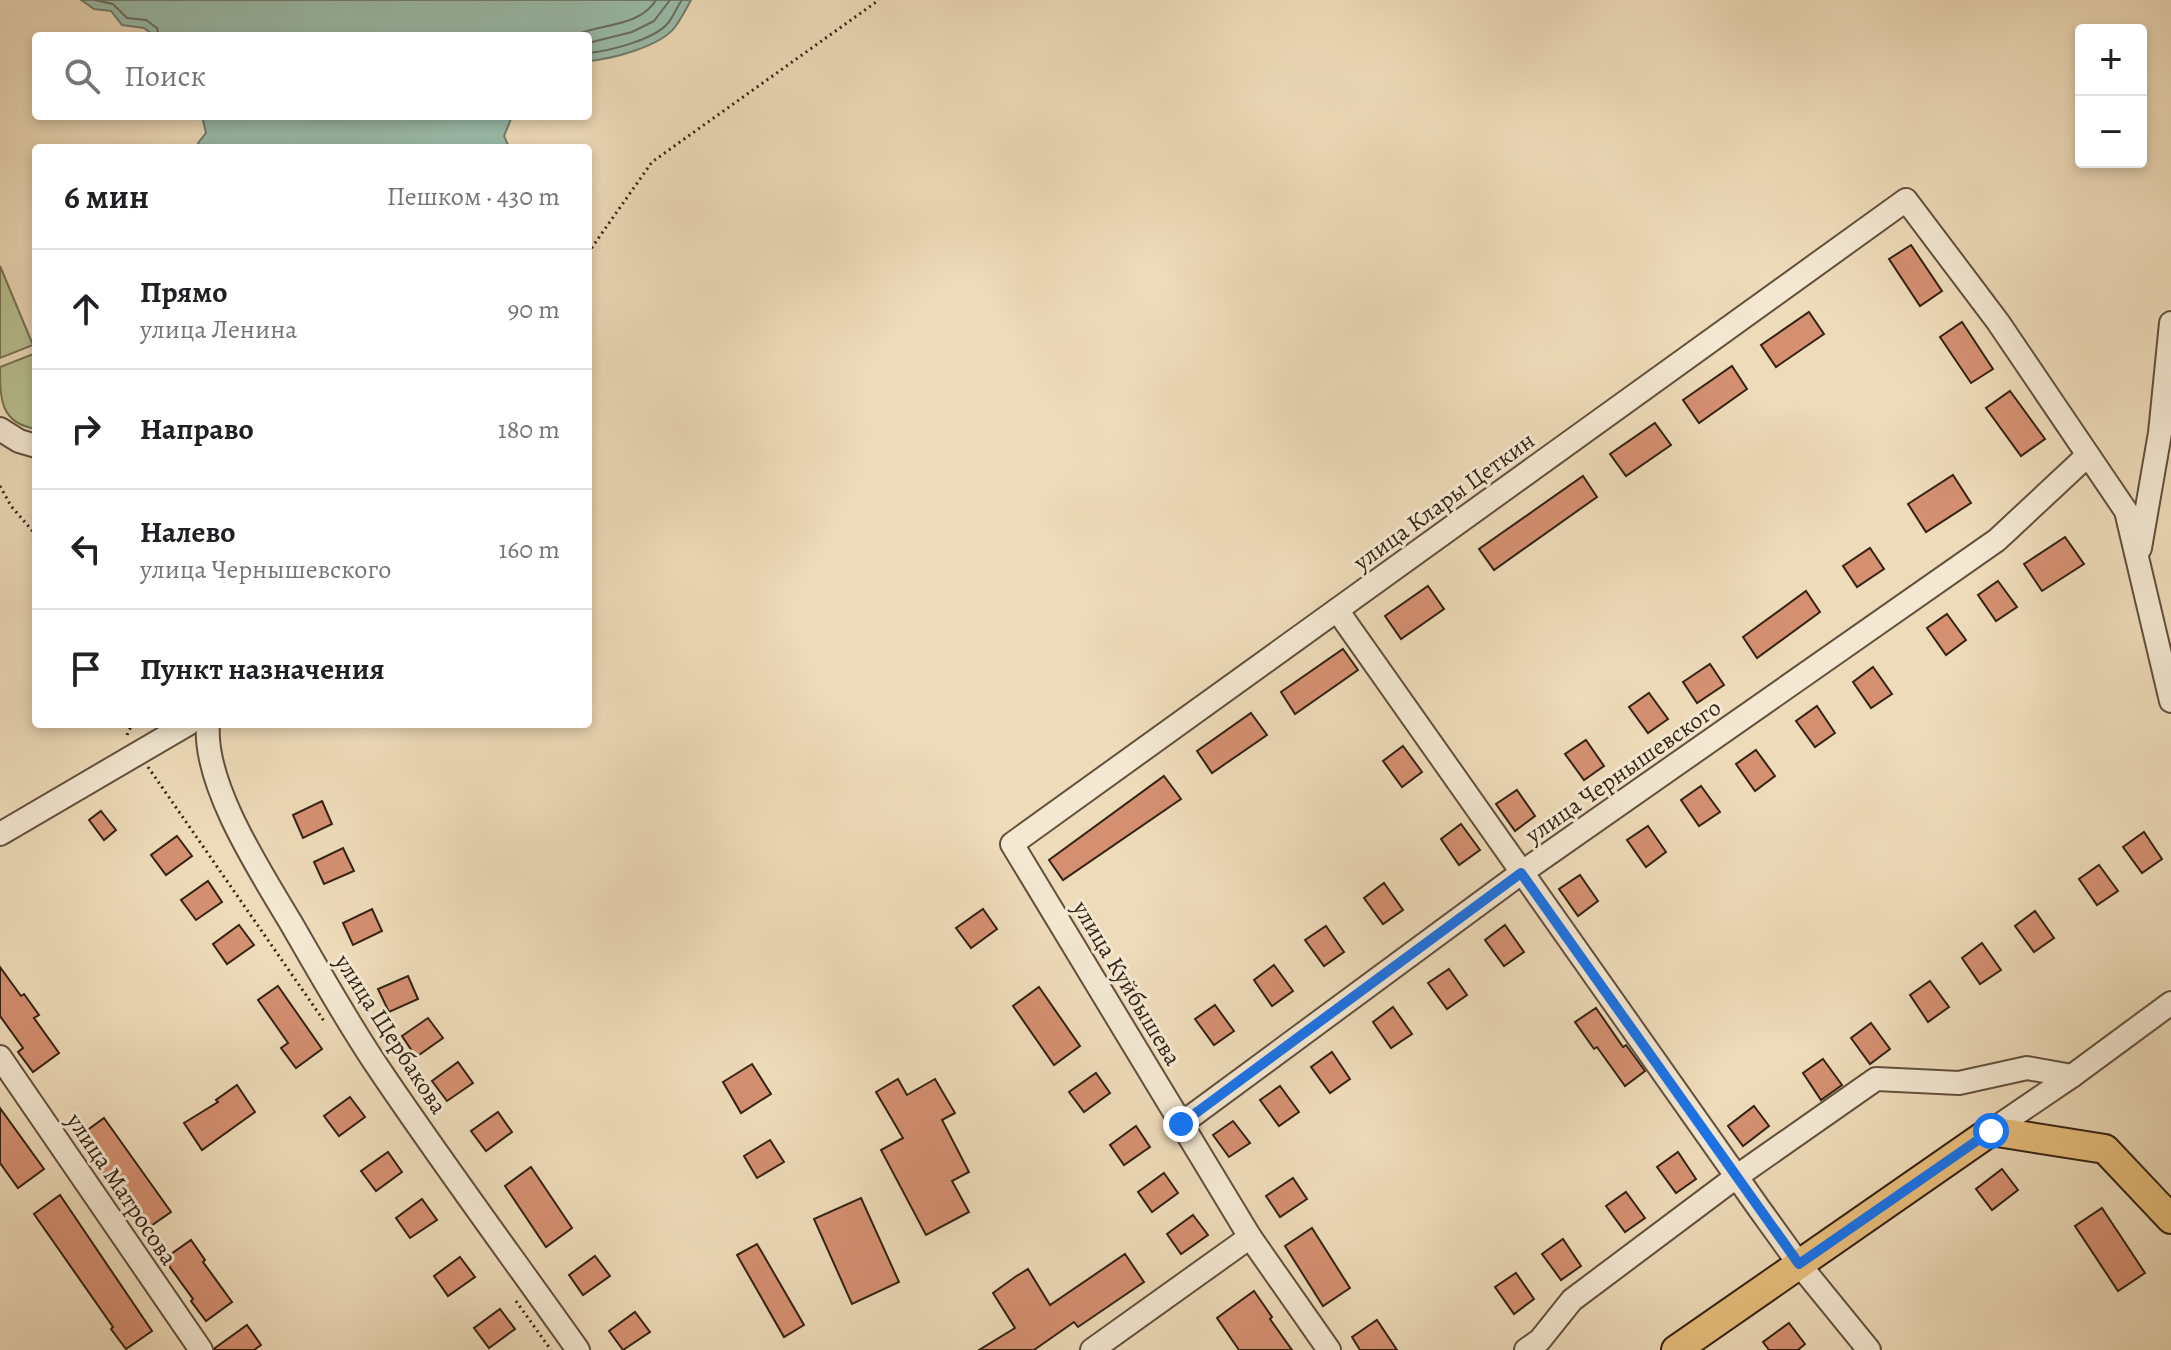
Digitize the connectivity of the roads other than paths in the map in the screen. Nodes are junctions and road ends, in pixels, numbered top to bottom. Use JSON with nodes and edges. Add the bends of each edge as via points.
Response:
{"nodes":[{"id":1,"x":2171,"y":323,"type":"edge"},
{"id":2,"x":0,"y":429,"type":"edge"},
{"id":3,"x":32,"y":445,"type":"edge"},
{"id":4,"x":2088,"y":455,"type":"junction"},
{"id":5,"x":2139,"y":557,"type":"junction"},
{"id":6,"x":1337,"y":610,"type":"junction"},
{"id":7,"x":2171,"y":701,"type":"edge"},
{"id":8,"x":181,"y":728,"type":"edge"},
{"id":9,"x":208,"y":728,"type":"edge"},
{"id":10,"x":0,"y":834,"type":"edge"},
{"id":11,"x":1012,"y":844,"type":"joint"},
{"id":12,"x":1521,"y":873,"type":"junction"},
{"id":13,"x":2171,"y":1003,"type":"edge"},
{"id":14,"x":0,"y":1057,"type":"edge"},
{"id":15,"x":2072,"y":1076,"type":"junction"},
{"id":16,"x":1181,"y":1124,"type":"junction"},
{"id":17,"x":1991,"y":1131,"type":"junction"},
{"id":18,"x":1736,"y":1177,"type":"junction"},
{"id":19,"x":2171,"y":1219,"type":"edge"},
{"id":20,"x":1250,"y":1237,"type":"junction"},
{"id":21,"x":1799,"y":1264,"type":"junction"},
{"id":22,"x":201,"y":1350,"type":"edge"},
{"id":23,"x":578,"y":1350,"type":"edge"},
{"id":24,"x":1092,"y":1350,"type":"edge"},
{"id":25,"x":1329,"y":1350,"type":"edge"},
{"id":26,"x":1526,"y":1350,"type":"edge"},
{"id":27,"x":1676,"y":1350,"type":"edge"},
{"id":28,"x":1869,"y":1350,"type":"edge"}],
"edges":[{"from":1,"to":5,"type":"street","via":[[2160,433]]},
{"from":2,"to":3,"type":"street"},
{"from":4,"to":5,"type":"street","via":[[2126,511]]},
{"from":4,"to":6,"type":"street","name":"улица Клары Цеткин","via":[[1998,322],[1906,200]]},
{"from":4,"to":12,"type":"street","name":"улица Чернышевского","via":[[1997,540]]},
{"from":5,"to":7,"type":"street"},
{"from":6,"to":11,"type":"street","name":"улица Клары Цеткин"},
{"from":6,"to":12,"type":"street"},
{"from":8,"to":10,"type":"street"},
{"from":9,"to":23,"type":"street","name":"улица Щербакова","via":[[221,793],[272,891],[374,1062]]},
{"from":11,"to":16,"type":"street","name":"улица Куйбышева"},
{"from":12,"to":16,"type":"street","name":"улица Чернышевского"},
{"from":12,"to":18,"type":"street"},
{"from":13,"to":15,"type":"street"},
{"from":14,"to":22,"type":"street","name":"улица Матросова"},
{"from":15,"to":17,"type":"street"},
{"from":15,"to":18,"type":"street","via":[[2027,1068],[1959,1083],[1876,1079]]},
{"from":16,"to":20,"type":"street","name":"улица Куйбышева"},
{"from":17,"to":19,"type":"main road","via":[[2105,1149]]},
{"from":17,"to":21,"type":"main road"},
{"from":18,"to":21,"type":"street"},
{"from":18,"to":26,"type":"street","via":[[1572,1300]]},
{"from":20,"to":24,"type":"street"},
{"from":20,"to":25,"type":"street","name":"улица Куйбышева"},
{"from":21,"to":27,"type":"main road"},
{"from":21,"to":28,"type":"street"}]}
